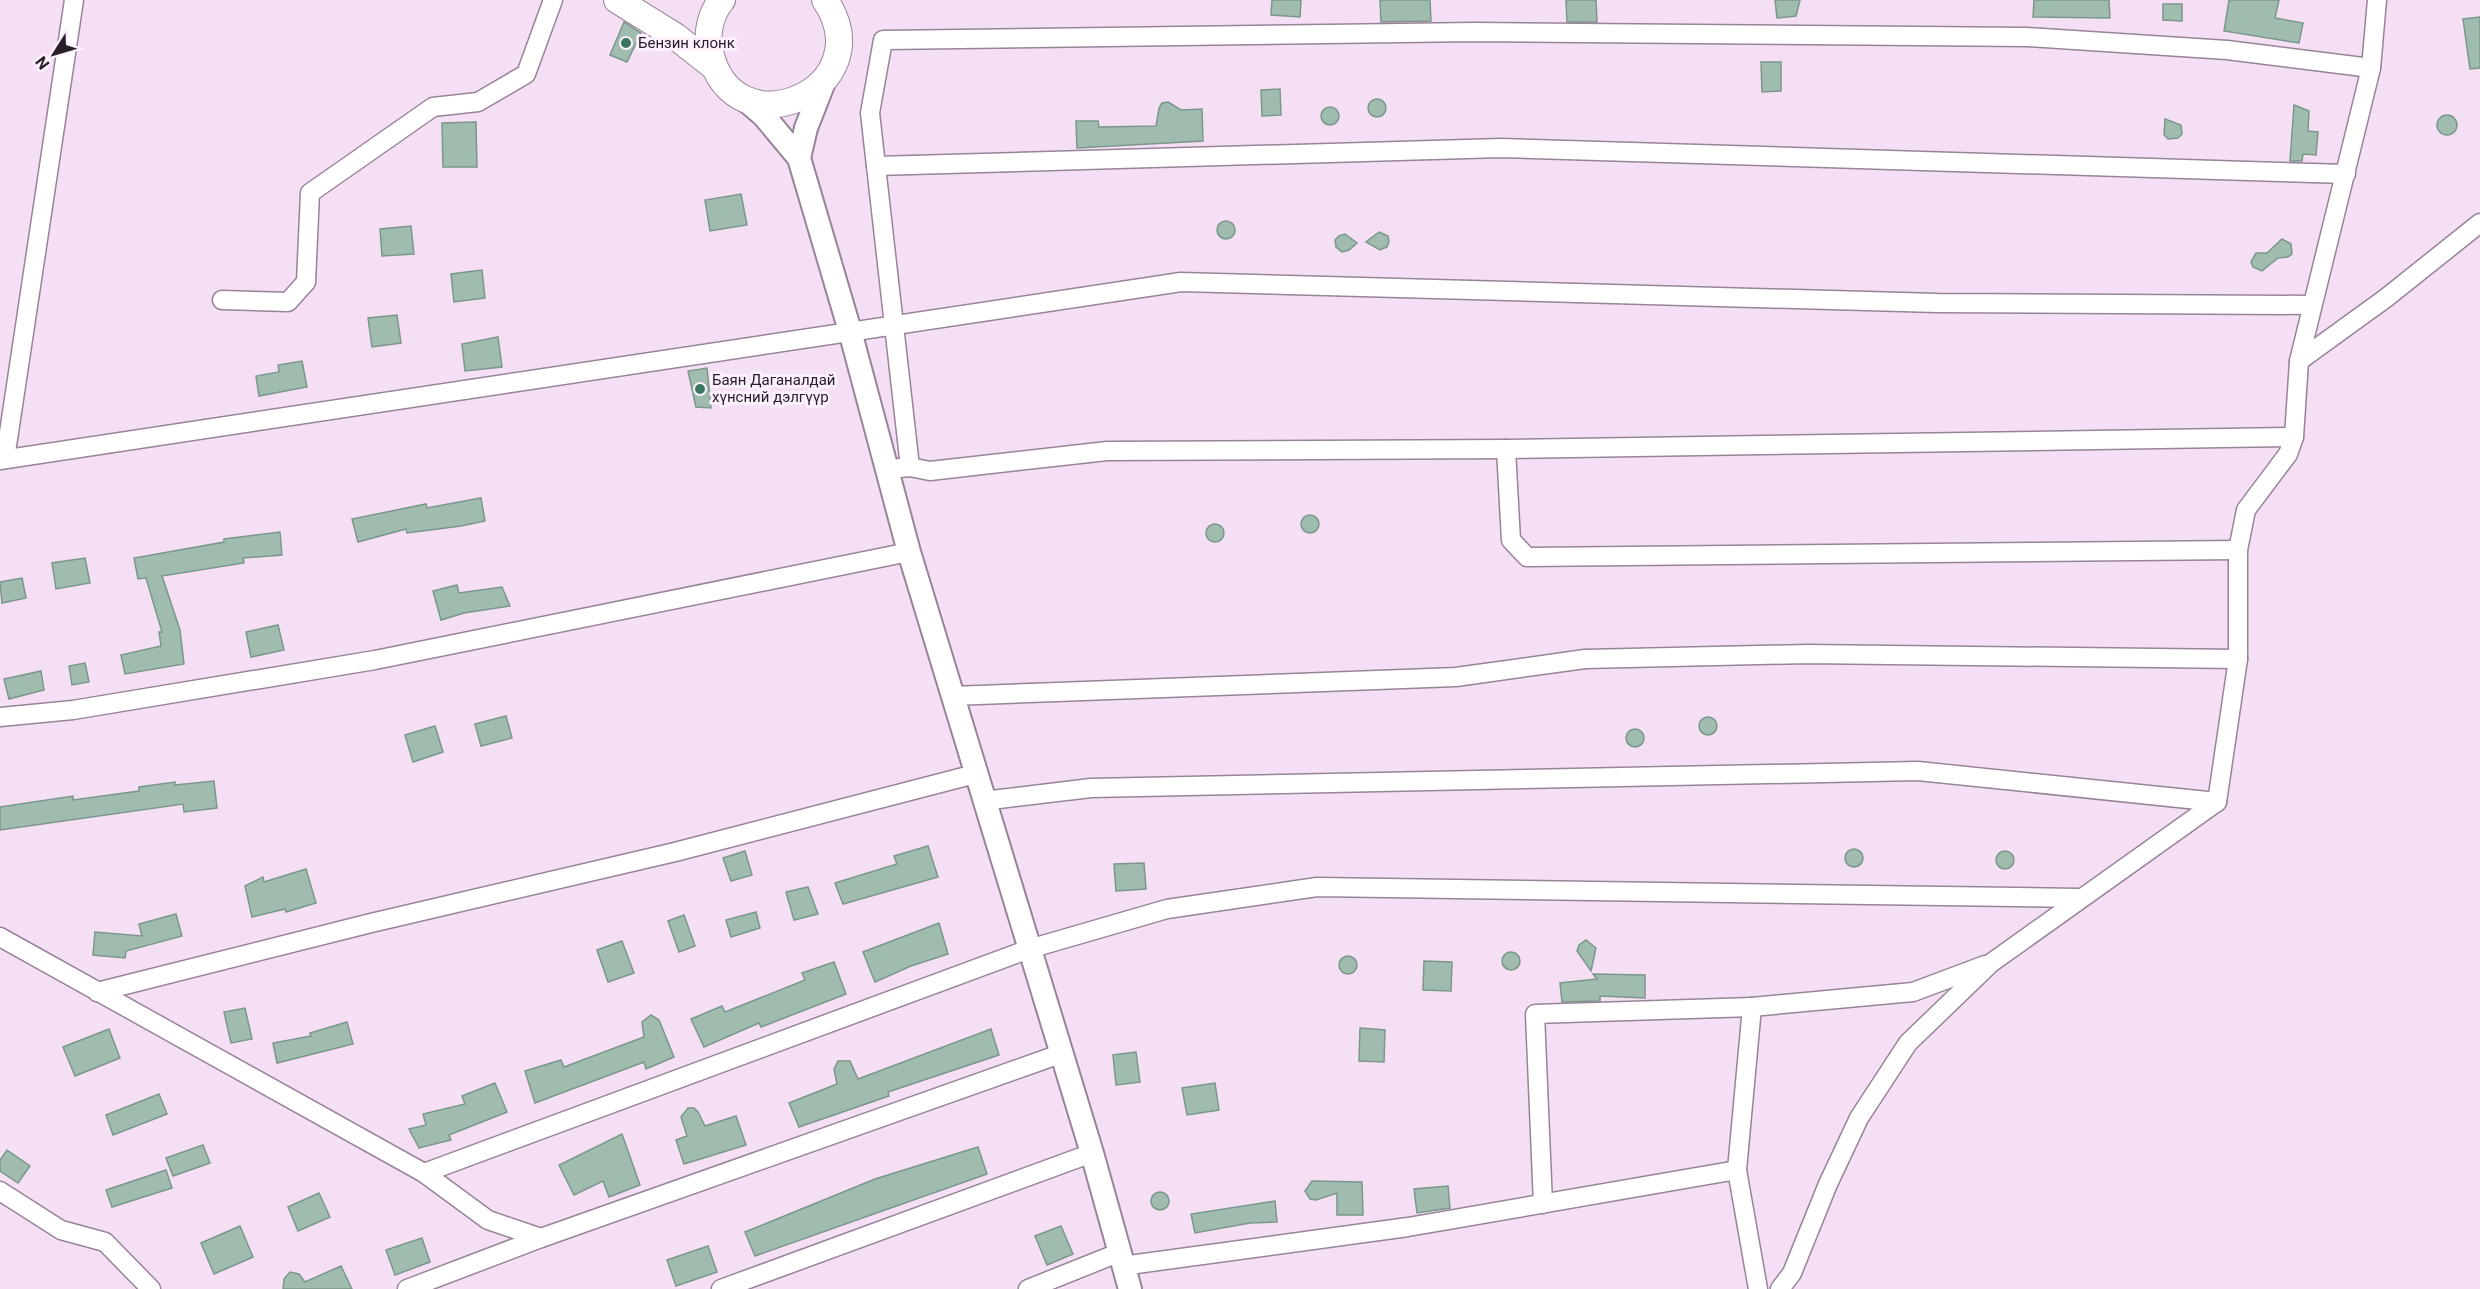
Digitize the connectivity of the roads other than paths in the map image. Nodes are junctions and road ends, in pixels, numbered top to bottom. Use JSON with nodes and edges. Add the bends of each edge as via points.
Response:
{"nodes":[{"id":1,"x":74,"y":0,"type":"edge"},
{"id":2,"x":553,"y":0,"type":"edge"},
{"id":3,"x":617,"y":0,"type":"edge"},
{"id":4,"x":645,"y":0,"type":"edge"},
{"id":5,"x":656,"y":0,"type":"edge"},
{"id":6,"x":722,"y":0,"type":"edge"},
{"id":7,"x":826,"y":0,"type":"edge"},
{"id":8,"x":2376,"y":0,"type":"edge"},
{"id":9,"x":713,"y":66,"type":"junction"},
{"id":10,"x":2371,"y":68,"type":"junction"},
{"id":11,"x":824,"y":82,"type":"junction"},
{"id":12,"x":743,"y":98,"type":"junction"},
{"id":13,"x":799,"y":158,"type":"junction"},
{"id":14,"x":876,"y":166,"type":"junction"},
{"id":15,"x":2346,"y":174,"type":"junction"},
{"id":16,"x":2480,"y":223,"type":"edge"},
{"id":17,"x":222,"y":300,"type":"dead end"},
{"id":18,"x":2311,"y":305,"type":"junction"},
{"id":19,"x":896,"y":323,"type":"junction"},
{"id":20,"x":850,"y":331,"type":"junction"},
{"id":21,"x":2299,"y":360,"type":"junction"},
{"id":22,"x":2294,"y":437,"type":"junction"},
{"id":23,"x":1506,"y":449,"type":"junction"},
{"id":24,"x":3,"y":460,"type":"edge"},
{"id":25,"x":910,"y":467,"type":"junction"},
{"id":26,"x":888,"y":470,"type":"junction"},
{"id":27,"x":2238,"y":550,"type":"junction"},
{"id":28,"x":909,"y":552,"type":"junction"},
{"id":29,"x":2238,"y":660,"type":"junction"},
{"id":30,"x":952,"y":696,"type":"junction"},
{"id":31,"x":0,"y":717,"type":"edge"},
{"id":32,"x":975,"y":774,"type":"junction"},
{"id":33,"x":984,"y":801,"type":"junction"},
{"id":34,"x":2217,"y":802,"type":"junction"},
{"id":35,"x":2078,"y":898,"type":"junction"},
{"id":36,"x":0,"y":938,"type":"edge"},
{"id":37,"x":1029,"y":950,"type":"junction"},
{"id":38,"x":1991,"y":963,"type":"junction"},
{"id":39,"x":97,"y":992,"type":"junction"},
{"id":40,"x":1752,"y":1007,"type":"junction"},
{"id":41,"x":1060,"y":1054,"type":"junction"},
{"id":42,"x":1092,"y":1154,"type":"junction"},
{"id":43,"x":1737,"y":1170,"type":"junction"},
{"id":44,"x":424,"y":1173,"type":"junction"},
{"id":45,"x":0,"y":1191,"type":"edge"},
{"id":46,"x":1543,"y":1204,"type":"junction"},
{"id":47,"x":540,"y":1238,"type":"junction"},
{"id":48,"x":1120,"y":1259,"type":"junction"},
{"id":49,"x":151,"y":1289,"type":"edge"},
{"id":50,"x":407,"y":1289,"type":"edge"},
{"id":51,"x":721,"y":1289,"type":"edge"},
{"id":52,"x":1028,"y":1289,"type":"edge"},
{"id":53,"x":1130,"y":1289,"type":"edge"},
{"id":54,"x":1758,"y":1289,"type":"edge"},
{"id":55,"x":1780,"y":1289,"type":"edge"}],
"edges":[{"from":1,"to":24,"type":"street"},
{"from":2,"to":17,"type":"street","via":[[526,74],[478,102],[433,107],[310,193],[306,282],[288,302]]},
{"from":3,"to":9,"type":"main road","via":[[675,36]]},
{"from":4,"to":5,"type":"main road"},
{"from":6,"to":9,"type":"main road","via":[[710,22],[708,44]]},
{"from":7,"to":11,"type":"main road","via":[[836,21],[839,43],[835,64]]},
{"from":8,"to":10,"type":"street"},
{"from":9,"to":12,"type":"main road","via":[[725,84]]},
{"from":10,"to":14,"type":"street","via":[[2227,50],[2027,36],[1474,32],[883,40],[870,113]]},
{"from":10,"to":15,"type":"street"},
{"from":11,"to":12,"type":"main road","via":[[807,96],[787,104],[765,105]]},
{"from":11,"to":13,"type":"street"},
{"from":12,"to":13,"type":"street","via":[[764,116]]},
{"from":13,"to":20,"type":"street"},
{"from":14,"to":15,"type":"street","via":[[1501,148]]},
{"from":14,"to":19,"type":"street"},
{"from":15,"to":18,"type":"street"},
{"from":16,"to":21,"type":"street","via":[[2386,298]]},
{"from":18,"to":19,"type":"street","via":[[1937,303],[1181,282]]},
{"from":18,"to":21,"type":"street"},
{"from":19,"to":20,"type":"street"},
{"from":19,"to":25,"type":"street"},
{"from":20,"to":24,"type":"street"},
{"from":20,"to":26,"type":"street"},
{"from":21,"to":22,"type":"street"},
{"from":22,"to":23,"type":"street"},
{"from":22,"to":27,"type":"street","via":[[2288,454],[2246,510]]},
{"from":23,"to":25,"type":"street","via":[[1107,452],[930,471]]},
{"from":23,"to":27,"type":"street","via":[[1510,540],[1527,557]]},
{"from":25,"to":26,"type":"street"},
{"from":26,"to":28,"type":"street"},
{"from":27,"to":29,"type":"street"},
{"from":28,"to":30,"type":"street"},
{"from":28,"to":31,"type":"street","via":[[375,660],[73,710]]},
{"from":29,"to":30,"type":"street","via":[[1807,654],[1585,659],[1456,677]]},
{"from":29,"to":34,"type":"street"},
{"from":30,"to":32,"type":"street"},
{"from":32,"to":33,"type":"street"},
{"from":32,"to":39,"type":"street","via":[[675,852]]},
{"from":33,"to":34,"type":"street","via":[[1091,788],[1918,771]]},
{"from":33,"to":37,"type":"street"},
{"from":34,"to":35,"type":"street"},
{"from":35,"to":37,"type":"street","via":[[1317,887],[1167,909]]},
{"from":35,"to":38,"type":"street"},
{"from":36,"to":39,"type":"street"},
{"from":37,"to":41,"type":"street"},
{"from":37,"to":44,"type":"street"},
{"from":38,"to":40,"type":"street","via":[[1913,992]]},
{"from":38,"to":55,"type":"street","via":[[1908,1043],[1858,1118],[1792,1273]]},
{"from":39,"to":44,"type":"street"},
{"from":40,"to":43,"type":"street"},
{"from":40,"to":46,"type":"street","via":[[1535,1014]]},
{"from":41,"to":42,"type":"street"},
{"from":41,"to":47,"type":"street"},
{"from":42,"to":48,"type":"street"},
{"from":42,"to":51,"type":"street"},
{"from":43,"to":46,"type":"street"},
{"from":43,"to":54,"type":"street"},
{"from":44,"to":47,"type":"street","via":[[488,1220]]},
{"from":45,"to":49,"type":"street","via":[[61,1230],[105,1242]]},
{"from":46,"to":48,"type":"street","via":[[1408,1227]]},
{"from":47,"to":50,"type":"street"},
{"from":48,"to":52,"type":"street"},
{"from":48,"to":53,"type":"street"}]}
